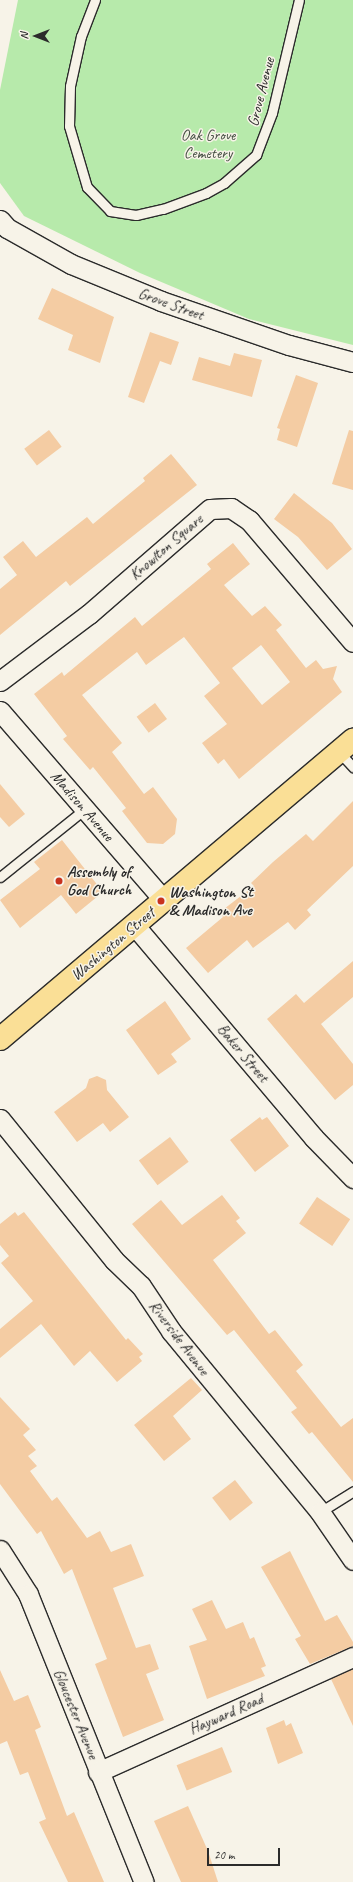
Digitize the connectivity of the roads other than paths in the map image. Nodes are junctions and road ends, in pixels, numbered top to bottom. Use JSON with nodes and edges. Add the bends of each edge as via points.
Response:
{"nodes":[{"id":1,"x":94,"y":0,"type":"edge"},
{"id":2,"x":299,"y":0,"type":"edge"},
{"id":3,"x":0,"y":220,"type":"edge"},
{"id":4,"x":353,"y":362,"type":"edge"},
{"id":5,"x":353,"y":642,"type":"edge"},
{"id":6,"x":0,"y":681,"type":"edge"},
{"id":7,"x":0,"y":711,"type":"edge"},
{"id":8,"x":348,"y":753,"type":"edge"},
{"id":9,"x":85,"y":809,"type":"junction"},
{"id":10,"x":0,"y":877,"type":"edge"},
{"id":11,"x":164,"y":900,"type":"junction"},
{"id":12,"x":135,"y":926,"type":"junction"},
{"id":13,"x":0,"y":1039,"type":"edge"},
{"id":14,"x":0,"y":1119,"type":"edge"},
{"id":15,"x":353,"y":1178,"type":"edge"},
{"id":16,"x":353,"y":1491,"type":"edge"},
{"id":17,"x":320,"y":1512,"type":"junction"},
{"id":18,"x":0,"y":1550,"type":"edge"},
{"id":19,"x":353,"y":1560,"type":"edge"},
{"id":20,"x":353,"y":1657,"type":"edge"},
{"id":21,"x":98,"y":1772,"type":"junction"},
{"id":22,"x":144,"y":1882,"type":"edge"}],
"edges":[{"from":1,"to":2,"type":"lane","name":"Grove Avenue","via":[[81,36],[68,102],[68,126],[87,187],[110,211],[123,214],[150,214],[206,192],[243,168],[256,155],[264,138]]},
{"from":3,"to":4,"type":"street","name":"Grove Street","via":[[7,228],[70,264],[161,301],[289,345]]},
{"from":5,"to":6,"type":"street","name":"Knowlton Square","via":[[249,520],[230,508],[210,509],[89,614]]},
{"from":7,"to":9,"type":"street","name":"Madison Avenue"},
{"from":8,"to":11,"type":"main road","name":"Washington Street"},
{"from":9,"to":10,"type":"lane"},
{"from":9,"to":11,"type":"street","name":"Madison Avenue"},
{"from":11,"to":12,"type":"main road","name":"Washington Street"},
{"from":12,"to":13,"type":"main road","name":"Washington Street"},
{"from":12,"to":15,"type":"street","name":"Baker Street","via":[[314,1138]]},
{"from":14,"to":17,"type":"street","name":"Riverside Avenue","via":[[114,1260],[141,1286],[171,1331]]},
{"from":16,"to":17,"type":"lane"},
{"from":17,"to":19,"type":"street","name":"Riverside Avenue"},
{"from":18,"to":21,"type":"street","name":"Gloucester Avenue","via":[[28,1594]]},
{"from":20,"to":21,"type":"street","name":"Hayward Road"},
{"from":21,"to":22,"type":"street","name":"Gloucester Avenue"}]}
